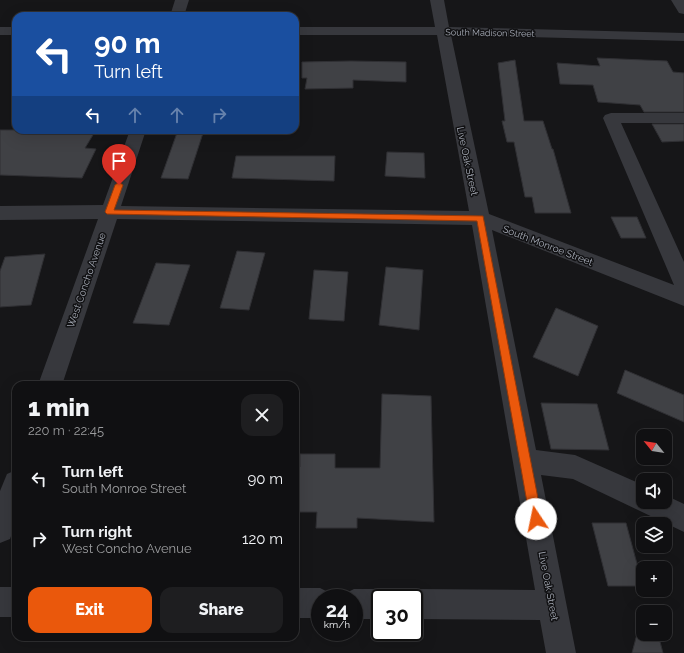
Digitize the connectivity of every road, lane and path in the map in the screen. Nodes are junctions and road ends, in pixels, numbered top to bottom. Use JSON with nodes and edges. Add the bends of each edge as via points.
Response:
{"nodes":[{"id":1,"x":182,"y":0,"type":"edge"},
{"id":2,"x":437,"y":0,"type":"edge"},
{"id":3,"x":678,"y":0,"type":"edge"},
{"id":4,"x":684,"y":10,"type":"edge"},
{"id":5,"x":178,"y":12,"type":"edge"},
{"id":6,"x":0,"y":31,"type":"edge"},
{"id":7,"x":12,"y":31,"type":"edge"},
{"id":8,"x":299,"y":32,"type":"edge"},
{"id":9,"x":442,"y":32,"type":"junction"},
{"id":10,"x":684,"y":37,"type":"edge"},
{"id":11,"x":684,"y":118,"type":"edge"},
{"id":12,"x":137,"y":134,"type":"edge"},
{"id":13,"x":109,"y":212,"type":"junction"},
{"id":14,"x":0,"y":213,"type":"edge"},
{"id":15,"x":480,"y":218,"type":"junction"},
{"id":16,"x":684,"y":285,"type":"edge"},
{"id":17,"x":684,"y":298,"type":"edge"},
{"id":18,"x":51,"y":381,"type":"edge"},
{"id":19,"x":525,"y":461,"type":"junction"},
{"id":20,"x":12,"y":494,"type":"edge"},
{"id":21,"x":636,"y":495,"type":"edge"},
{"id":22,"x":665,"y":509,"type":"edge"},
{"id":23,"x":684,"y":518,"type":"edge"},
{"id":24,"x":0,"y":529,"type":"edge"},
{"id":25,"x":0,"y":602,"type":"edge"},
{"id":26,"x":12,"y":602,"type":"edge"},
{"id":27,"x":299,"y":603,"type":"edge"},
{"id":28,"x":311,"y":604,"type":"edge"},
{"id":29,"x":423,"y":604,"type":"edge"},
{"id":30,"x":552,"y":605,"type":"junction"},
{"id":31,"x":561,"y":653,"type":"edge"}],
"edges":[{"from":1,"to":5,"type":"street"},
{"from":2,"to":9,"type":"street","name":"Live Oak Street"},
{"from":3,"to":4,"type":"street"},
{"from":6,"to":7,"type":"street"},
{"from":8,"to":9,"type":"street","name":"South Madison Street"},
{"from":9,"to":10,"type":"street","name":"South Madison Street"},
{"from":9,"to":15,"type":"street","name":"Live Oak Street"},
{"from":11,"to":16,"type":"street","via":[[611,118]]},
{"from":12,"to":13,"type":"street","name":"West Concho Avenue"},
{"from":13,"to":14,"type":"street","name":"South Monroe Street"},
{"from":13,"to":15,"type":"street","name":"South Monroe Street"},
{"from":13,"to":18,"type":"street","name":"West Concho Avenue"},
{"from":15,"to":17,"type":"street","name":"South Monroe Street"},
{"from":15,"to":19,"type":"street","name":"Live Oak Street"},
{"from":19,"to":21,"type":"street","via":[[575,467]]},
{"from":19,"to":30,"type":"street","name":"Live Oak Street"},
{"from":20,"to":24,"type":"street"},
{"from":22,"to":23,"type":"street"},
{"from":25,"to":26,"type":"street"},
{"from":27,"to":28,"type":"street"},
{"from":29,"to":30,"type":"street"},
{"from":30,"to":31,"type":"street","name":"Live Oak Street"}]}
